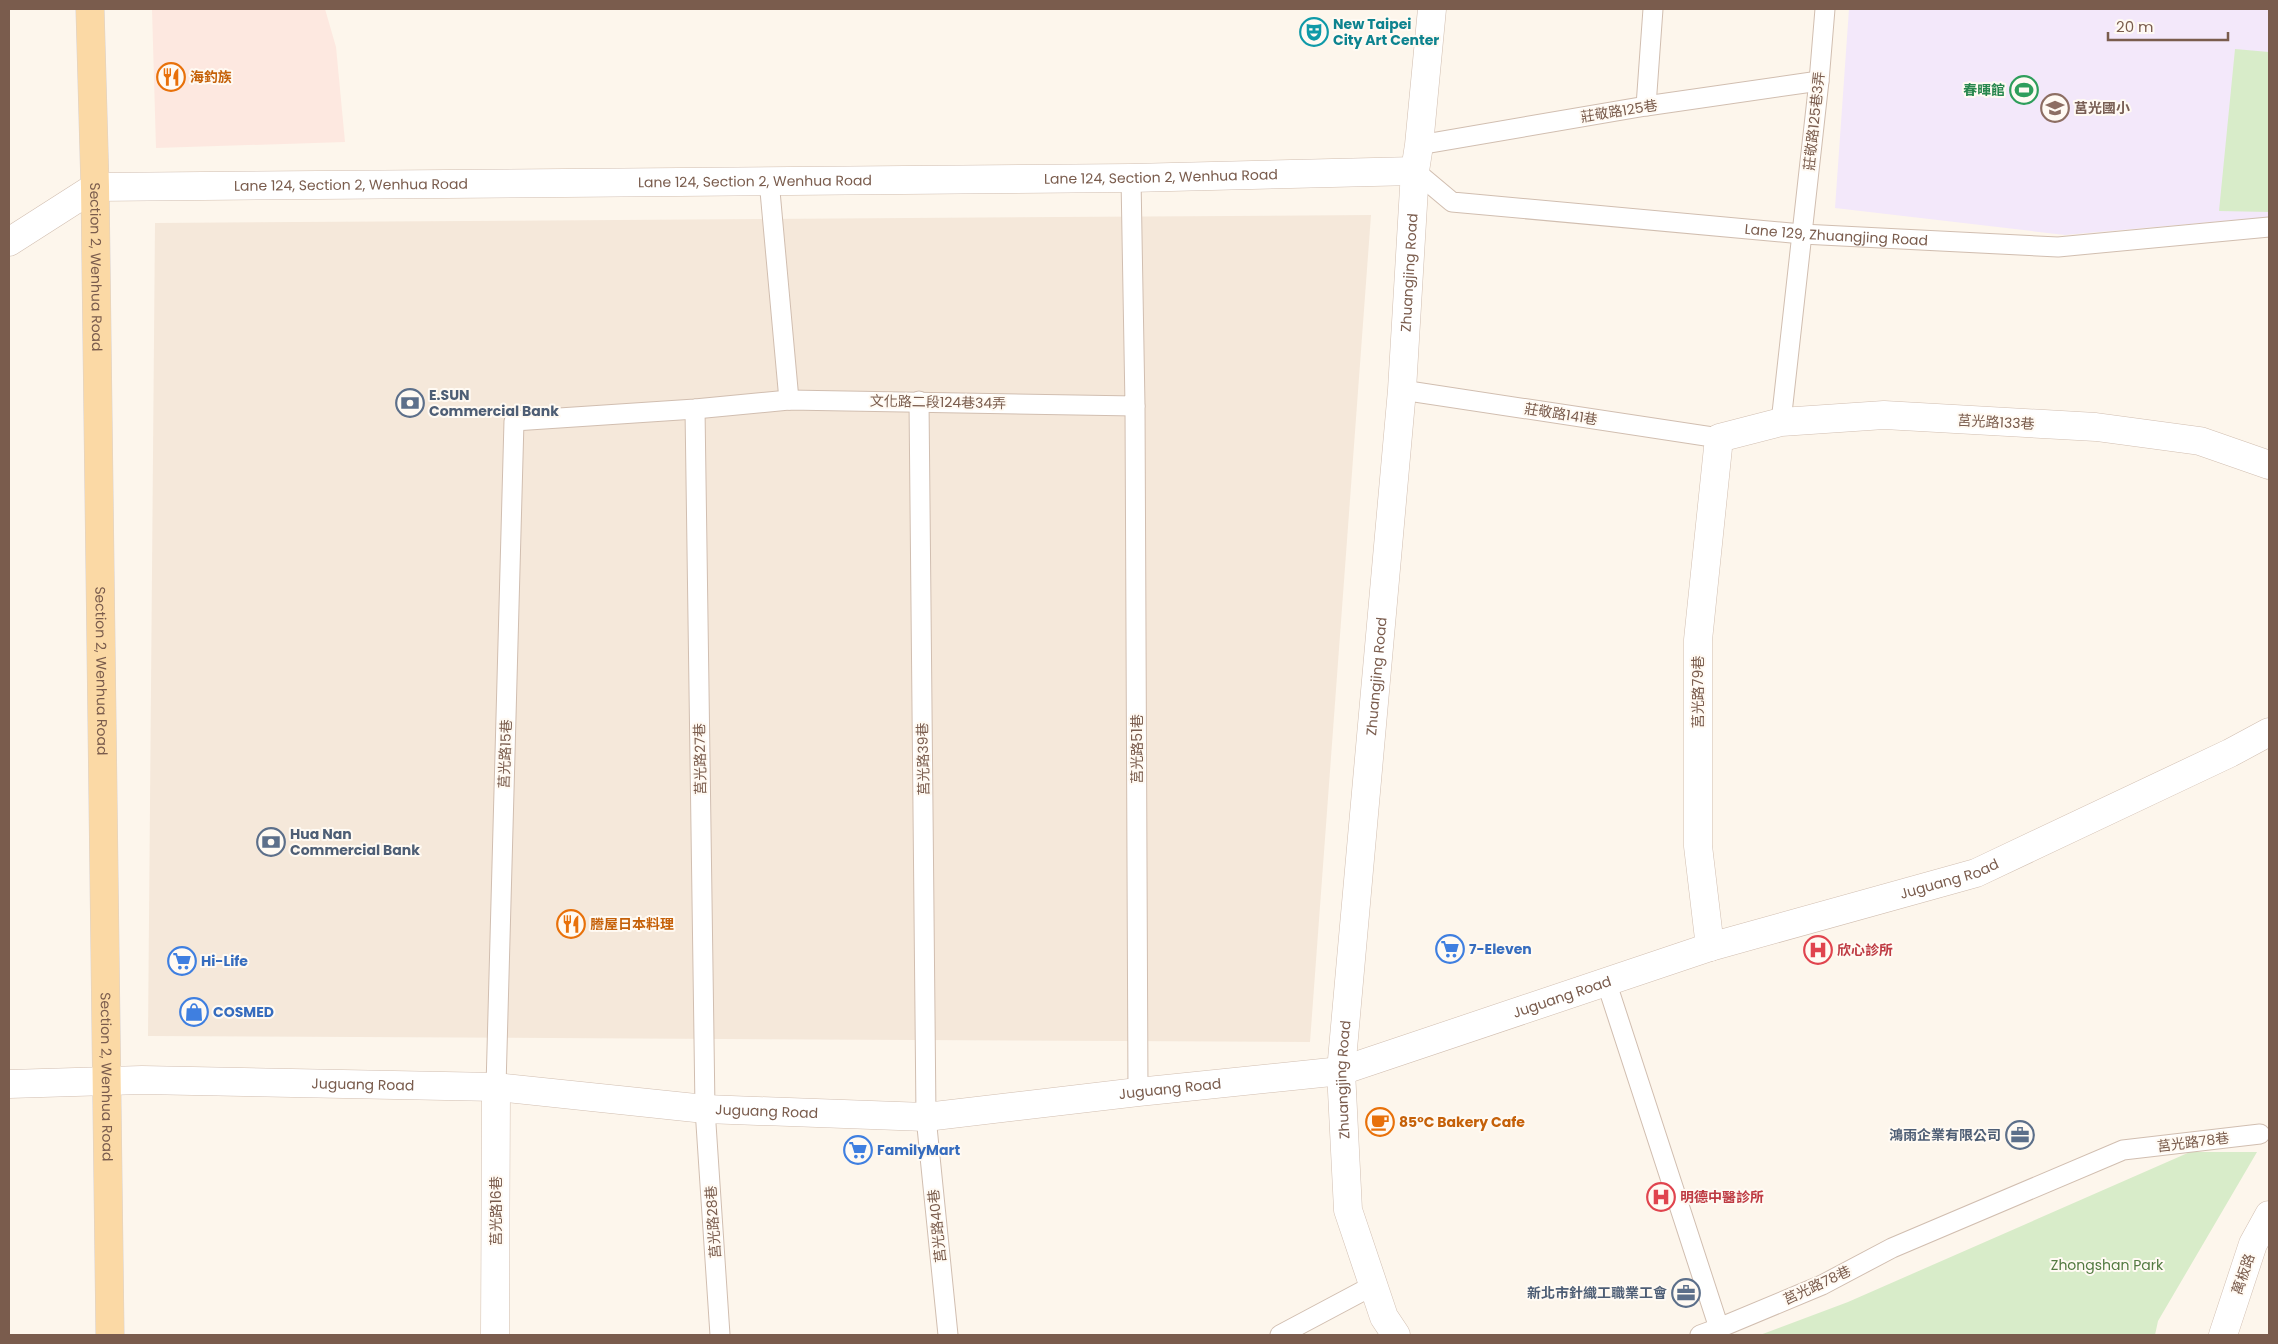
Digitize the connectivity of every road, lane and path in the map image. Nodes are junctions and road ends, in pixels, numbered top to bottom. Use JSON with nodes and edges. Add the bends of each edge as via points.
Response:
{"nodes":[{"id":1,"x":90,"y":9,"type":"edge"},
{"id":2,"x":1432,"y":9,"type":"edge"},
{"id":3,"x":1653,"y":9,"type":"edge"},
{"id":4,"x":1825,"y":9,"type":"edge"},
{"id":5,"x":1819,"y":80,"type":"junction"},
{"id":6,"x":1646,"y":106,"type":"junction"},
{"id":7,"x":1420,"y":145,"type":"junction"},
{"id":8,"x":1415,"y":171,"type":"junction"},
{"id":9,"x":1131,"y":178,"type":"junction"},
{"id":10,"x":769,"y":180,"type":"junction"},
{"id":11,"x":95,"y":187,"type":"junction"},
{"id":12,"x":2269,"y":227,"type":"edge"},
{"id":13,"x":1802,"y":234,"type":"junction"},
{"id":14,"x":9,"y":242,"type":"edge"},
{"id":15,"x":1402,"y":390,"type":"junction"},
{"id":16,"x":789,"y":400,"type":"junction"},
{"id":17,"x":919,"y":401,"type":"junction"},
{"id":18,"x":1135,"y":406,"type":"junction"},
{"id":19,"x":695,"y":409,"type":"junction"},
{"id":20,"x":514,"y":422,"type":"joint"},
{"id":21,"x":1781,"y":422,"type":"junction"},
{"id":22,"x":1719,"y":438,"type":"junction"},
{"id":23,"x":2269,"y":465,"type":"edge"},
{"id":24,"x":2269,"y":732,"type":"edge"},
{"id":25,"x":1710,"y":948,"type":"junction"},
{"id":26,"x":1606,"y":981,"type":"junction"},
{"id":27,"x":1341,"y":1071,"type":"junction"},
{"id":28,"x":108,"y":1081,"type":"junction"},
{"id":29,"x":9,"y":1084,"type":"edge"},
{"id":30,"x":496,"y":1087,"type":"junction"},
{"id":31,"x":1138,"y":1092,"type":"junction"},
{"id":32,"x":705,"y":1109,"type":"junction"},
{"id":33,"x":926,"y":1117,"type":"junction"},
{"id":34,"x":2260,"y":1134,"type":"dead end"},
{"id":35,"x":2269,"y":1215,"type":"edge"},
{"id":36,"x":1374,"y":1285,"type":"junction"},
{"id":37,"x":1719,"y":1328,"type":"junction"},
{"id":38,"x":110,"y":1335,"type":"edge"},
{"id":39,"x":495,"y":1335,"type":"edge"},
{"id":40,"x":720,"y":1335,"type":"edge"},
{"id":41,"x":948,"y":1335,"type":"edge"},
{"id":42,"x":1280,"y":1335,"type":"edge"},
{"id":43,"x":1396,"y":1335,"type":"edge"},
{"id":44,"x":1700,"y":1335,"type":"edge"},
{"id":45,"x":2222,"y":1335,"type":"edge"}],
"edges":[{"from":1,"to":11,"type":"main road","name":"Section 2, Wenhua Road"},
{"from":2,"to":7,"type":"street","name":"Zhuangjing Road"},
{"from":3,"to":6,"type":"lane"},
{"from":4,"to":5,"type":"lane","name":"莊敬路125巷3弄"},
{"from":5,"to":6,"type":"lane","name":"莊敬路125巷"},
{"from":5,"to":13,"type":"lane","name":"莊敬路125巷3弄"},
{"from":6,"to":7,"type":"lane","name":"莊敬路125巷"},
{"from":7,"to":8,"type":"street","name":"Zhuangjing Road"},
{"from":8,"to":9,"type":"street","name":"Lane 124, Section 2, Wenhua Road"},
{"from":8,"to":13,"type":"lane","name":"Lane 129, Zhuangjing Road","via":[[1452,202]]},
{"from":8,"to":15,"type":"street","name":"Zhuangjing Road"},
{"from":9,"to":10,"type":"street","name":"Lane 124, Section 2, Wenhua Road"},
{"from":9,"to":18,"type":"lane"},
{"from":10,"to":11,"type":"street","name":"Lane 124, Section 2, Wenhua Road"},
{"from":10,"to":16,"type":"lane"},
{"from":11,"to":14,"type":"street"},
{"from":11,"to":28,"type":"main road","name":"Section 2, Wenhua Road"},
{"from":12,"to":13,"type":"lane","name":"Lane 129, Zhuangjing Road","via":[[2058,247]]},
{"from":13,"to":21,"type":"lane","name":"莊敬路125巷3弄"},
{"from":15,"to":22,"type":"lane","name":"莊敬路141巷"},
{"from":15,"to":27,"type":"street","name":"Zhuangjing Road"},
{"from":16,"to":17,"type":"lane","name":"文化路二段124巷34弄"},
{"from":16,"to":19,"type":"lane","name":"文化路二段124巷34弄"},
{"from":17,"to":18,"type":"lane","name":"文化路二段124巷34弄"},
{"from":17,"to":33,"type":"lane","name":"莒光路39巷"},
{"from":18,"to":31,"type":"lane","name":"莒光路51巷"},
{"from":19,"to":20,"type":"lane","name":"文化路二段124巷34弄"},
{"from":19,"to":32,"type":"lane","name":"莒光路27巷"},
{"from":20,"to":30,"type":"lane","name":"莒光路15巷"},
{"from":21,"to":22,"type":"street","name":"莒光路133巷"},
{"from":21,"to":23,"type":"street","name":"莒光路133巷","via":[[1884,415],[2096,427],[2200,441]]},
{"from":22,"to":25,"type":"street","name":"莒光路79巷","via":[[1698,640],[1698,846]]},
{"from":24,"to":25,"type":"street","name":"Juguang Road","via":[[1976,873]]},
{"from":25,"to":26,"type":"street","name":"Juguang Road"},
{"from":26,"to":27,"type":"street","name":"Juguang Road"},
{"from":26,"to":37,"type":"lane"},
{"from":27,"to":31,"type":"street","name":"Juguang Road"},
{"from":27,"to":36,"type":"street","name":"Zhuangjing Road","via":[[1348,1210]]},
{"from":28,"to":29,"type":"street","name":"Juguang Road"},
{"from":28,"to":30,"type":"street","name":"Juguang Road"},
{"from":28,"to":38,"type":"main road","name":"Section 2, Wenhua Road"},
{"from":30,"to":32,"type":"street","name":"Juguang Road"},
{"from":30,"to":39,"type":"street","name":"莒光路16巷"},
{"from":31,"to":33,"type":"street","name":"Juguang Road"},
{"from":32,"to":33,"type":"street","name":"Juguang Road"},
{"from":32,"to":40,"type":"lane","name":"莒光路28巷"},
{"from":33,"to":41,"type":"lane","name":"莒光路40巷"},
{"from":34,"to":37,"type":"lane","name":"莒光路78巷","via":[[2123,1150],[1892,1248],[1822,1285]]},
{"from":35,"to":45,"type":"street","name":"萬板路","via":[[2253,1244]]},
{"from":36,"to":42,"type":"lane"},
{"from":36,"to":43,"type":"street","name":"Zhuangjing Road","via":[[1384,1317]]},
{"from":37,"to":44,"type":"lane","name":"莒光路78巷"}]}
